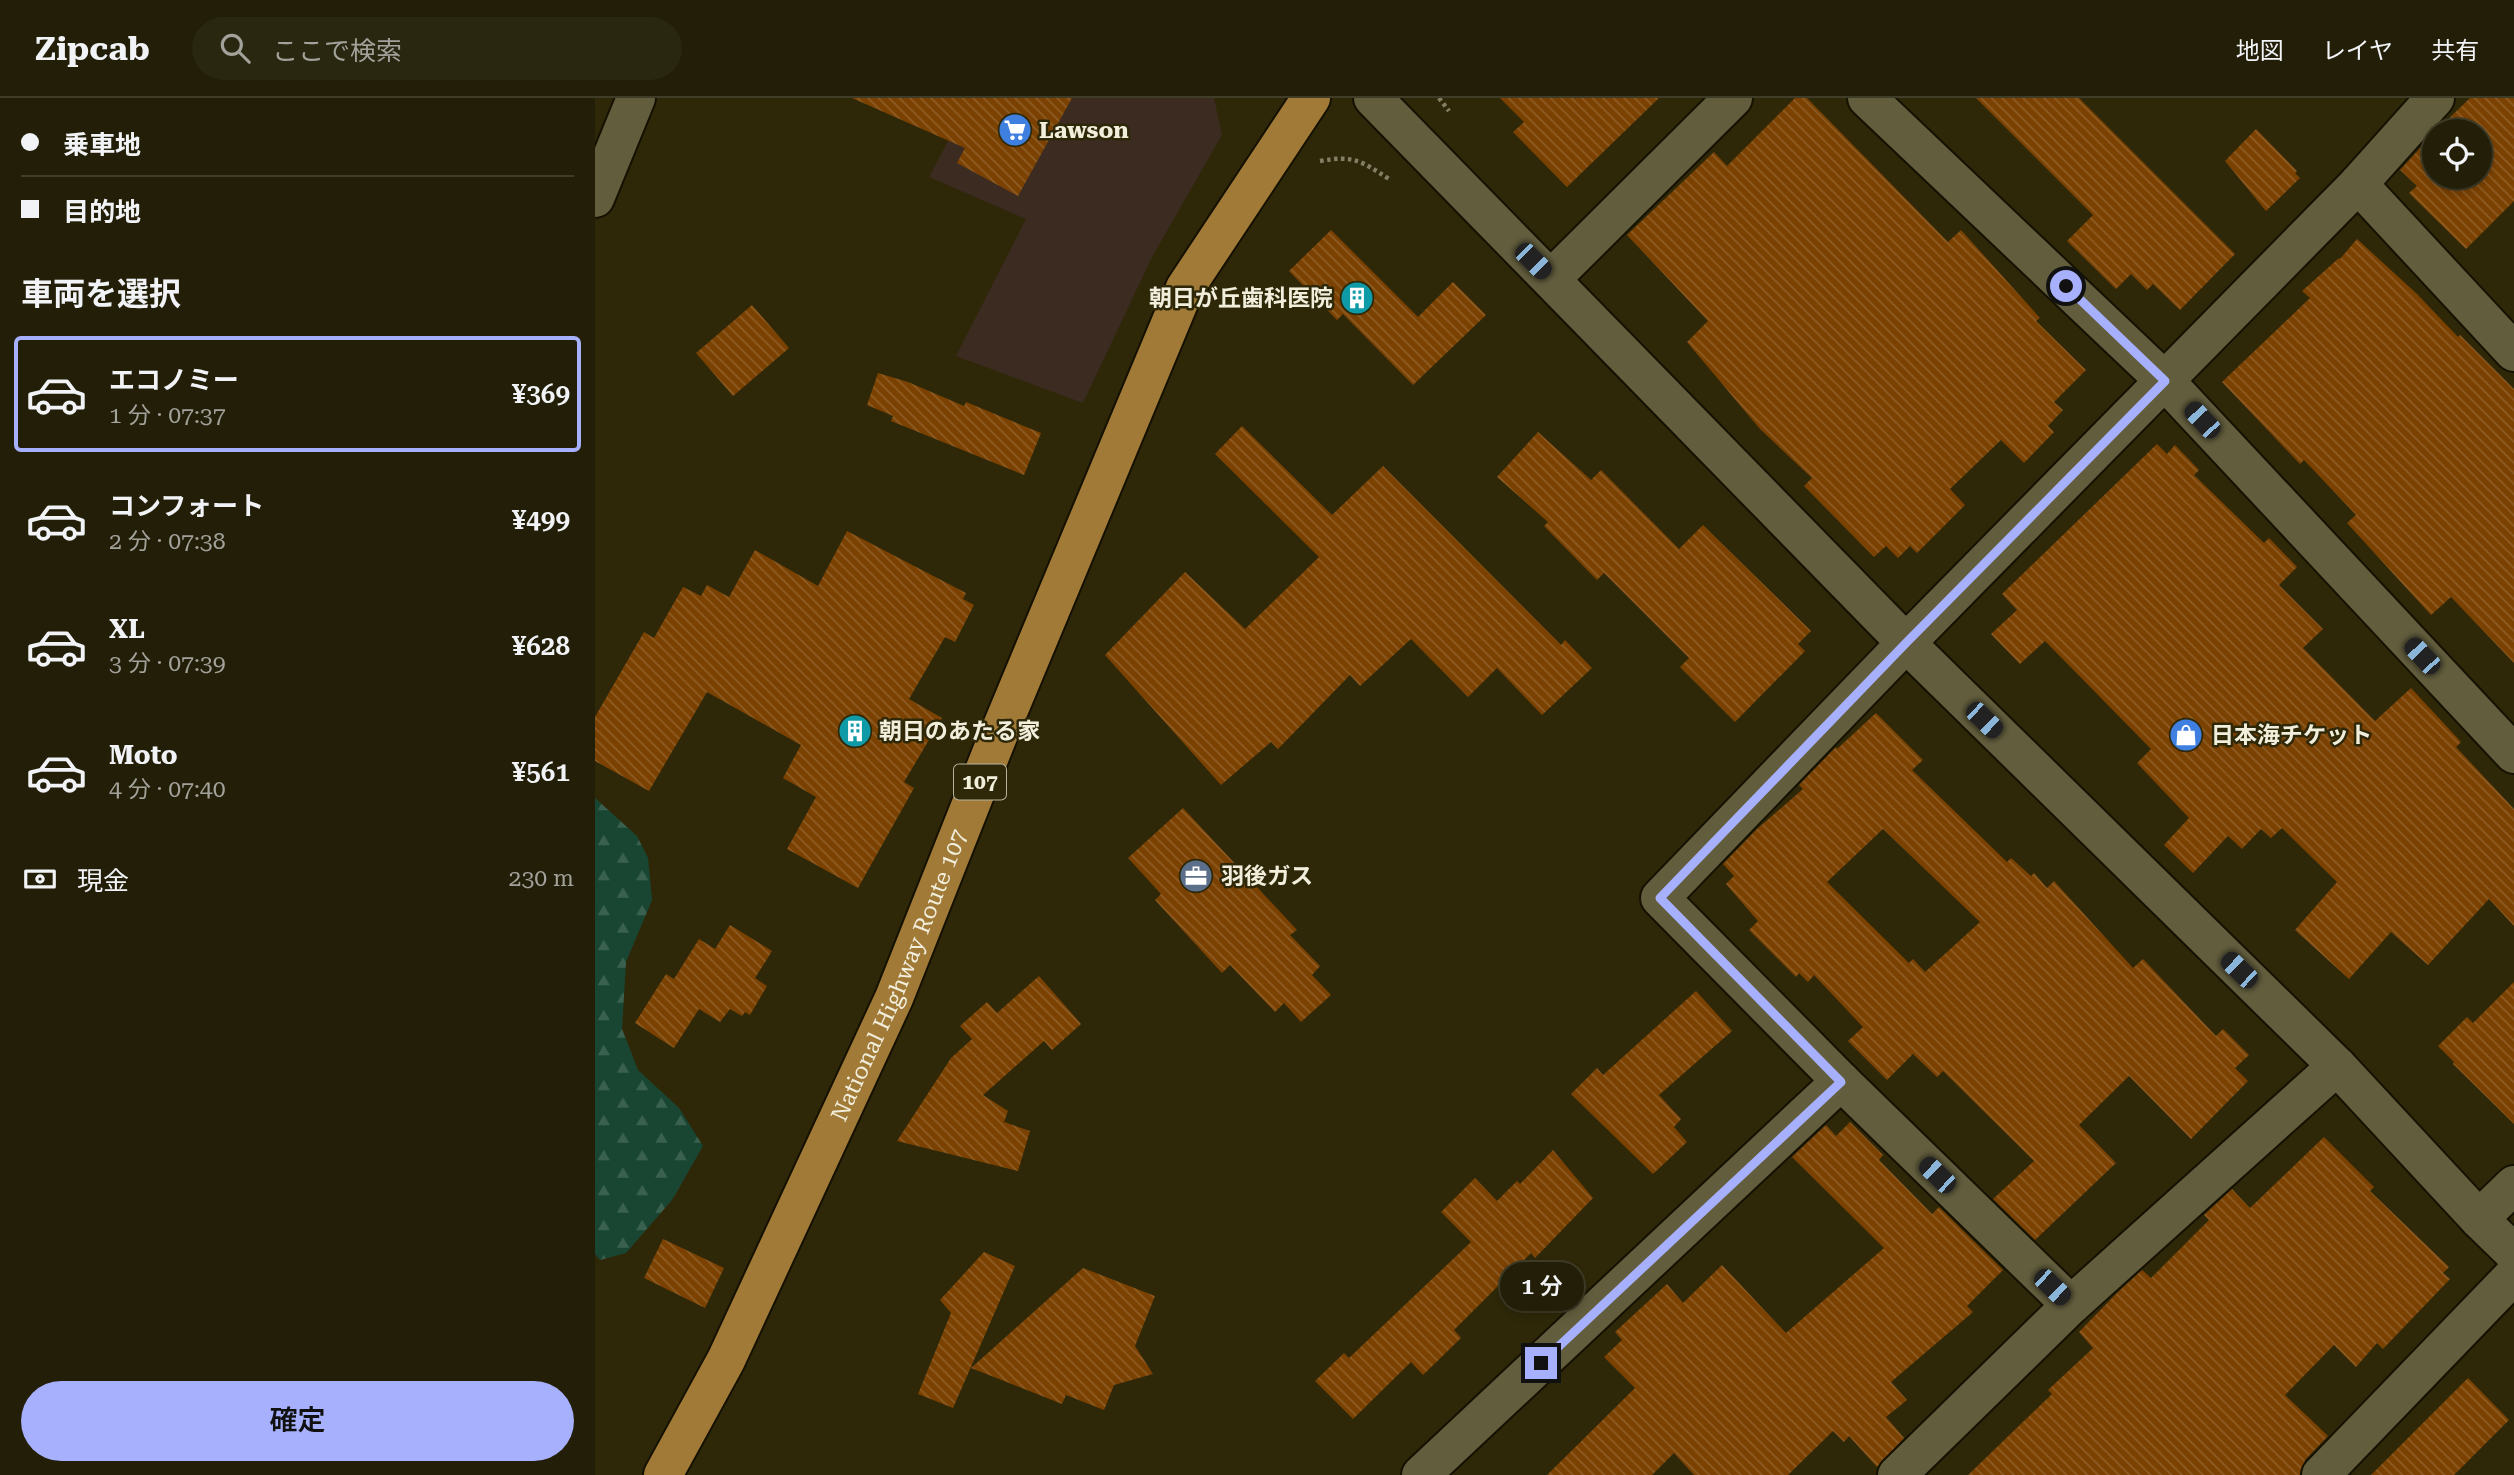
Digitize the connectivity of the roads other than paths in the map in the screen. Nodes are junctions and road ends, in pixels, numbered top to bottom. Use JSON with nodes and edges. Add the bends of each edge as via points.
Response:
{"nodes":[{"id":1,"x":636,"y":98,"type":"edge"},
{"id":2,"x":1311,"y":98,"type":"edge"},
{"id":3,"x":1373,"y":98,"type":"edge"},
{"id":4,"x":1733,"y":98,"type":"edge"},
{"id":5,"x":1867,"y":98,"type":"edge"},
{"id":6,"x":2435,"y":98,"type":"edge"},
{"id":7,"x":2358,"y":184,"type":"junction"},
{"id":8,"x":595,"y":198,"type":"edge"},
{"id":9,"x":1551,"y":279,"type":"junction"},
{"id":10,"x":2514,"y":352,"type":"edge"},
{"id":11,"x":2165,"y":381,"type":"junction"},
{"id":12,"x":1906,"y":643,"type":"junction"},
{"id":13,"x":2514,"y":754,"type":"edge"},
{"id":14,"x":2337,"y":1066,"type":"junction"},
{"id":15,"x":1841,"y":1082,"type":"junction"},
{"id":16,"x":2514,"y":1185,"type":"edge"},
{"id":17,"x":2479,"y":1219,"type":"junction"},
{"id":18,"x":2514,"y":1253,"type":"edge"},
{"id":19,"x":2514,"y":1275,"type":"edge"},
{"id":20,"x":2071,"y":1305,"type":"junction"},
{"id":21,"x":663,"y":1475,"type":"edge"},
{"id":22,"x":1421,"y":1475,"type":"edge"},
{"id":23,"x":1897,"y":1475,"type":"edge"},
{"id":24,"x":2321,"y":1475,"type":"edge"}],
"edges":[{"from":1,"to":8,"type":"street"},
{"from":2,"to":21,"type":"highway","name":"National Highway Route 107","number":"107","via":[[1185,289],[894,998],[726,1360]]},
{"from":3,"to":9,"type":"street"},
{"from":4,"to":9,"type":"street"},
{"from":5,"to":11,"type":"street"},
{"from":6,"to":7,"type":"street"},
{"from":7,"to":10,"type":"street"},
{"from":7,"to":11,"type":"street"},
{"from":9,"to":12,"type":"street"},
{"from":11,"to":12,"type":"street"},
{"from":11,"to":13,"type":"street"},
{"from":12,"to":14,"type":"street"},
{"from":12,"to":15,"type":"street","via":[[1660,898]]},
{"from":14,"to":17,"type":"street"},
{"from":14,"to":20,"type":"street"},
{"from":15,"to":20,"type":"street"},
{"from":15,"to":22,"type":"street"},
{"from":16,"to":17,"type":"street"},
{"from":17,"to":18,"type":"street"},
{"from":19,"to":24,"type":"street"},
{"from":20,"to":23,"type":"street"}]}
